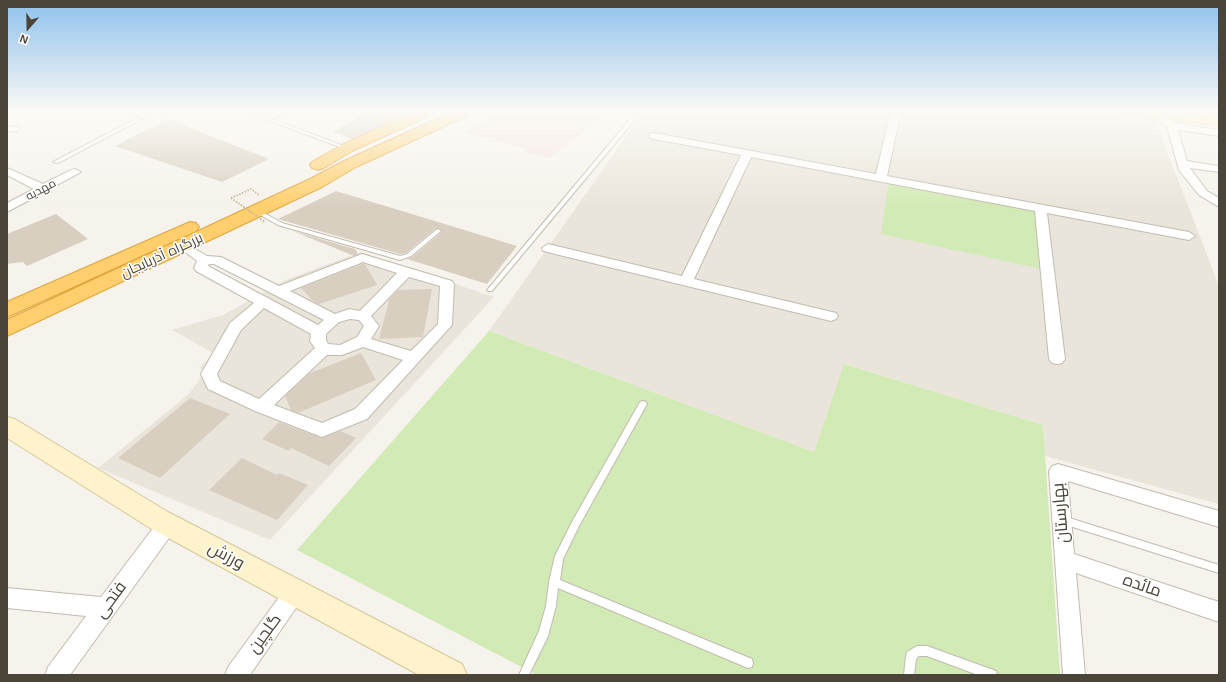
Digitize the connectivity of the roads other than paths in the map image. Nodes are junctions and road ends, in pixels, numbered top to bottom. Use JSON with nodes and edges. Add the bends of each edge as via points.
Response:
{"nodes":[{"id":1,"x":93,"y":143,"type":"edge"},
{"id":2,"x":333,"y":143,"type":"edge"},
{"id":3,"x":358,"y":143,"type":"edge"},
{"id":4,"x":381,"y":143,"type":"edge"},
{"id":5,"x":396,"y":143,"type":"edge"},
{"id":6,"x":415,"y":143,"type":"edge"},
{"id":7,"x":613,"y":143,"type":"edge"},
{"id":8,"x":690,"y":143,"type":"edge"},
{"id":9,"x":889,"y":143,"type":"edge"},
{"id":10,"x":1177,"y":143,"type":"edge"},
{"id":11,"x":347,"y":148,"type":"junction"},
{"id":12,"x":748,"y":154,"type":"junction"},
{"id":13,"x":56,"y":162,"type":"dead end"},
{"id":14,"x":1182,"y":163,"type":"junction"},
{"id":15,"x":1219,"y":169,"type":"edge"},
{"id":16,"x":75,"y":172,"type":"dead end"},
{"id":17,"x":8,"y":173,"type":"edge"},
{"id":18,"x":310,"y":178,"type":"junction"},
{"id":19,"x":881,"y":179,"type":"junction"},
{"id":20,"x":43,"y":189,"type":"junction"},
{"id":21,"x":1219,"y":204,"type":"edge"},
{"id":22,"x":7,"y":208,"type":"edge"},
{"id":23,"x":260,"y":209,"type":"junction"},
{"id":24,"x":1041,"y":209,"type":"junction"},
{"id":25,"x":438,"y":231,"type":"dead end"},
{"id":26,"x":1189,"y":236,"type":"dead end"},
{"id":27,"x":183,"y":246,"type":"junction"},
{"id":28,"x":548,"y":248,"type":"dead end"},
{"id":29,"x":204,"y":260,"type":"junction"},
{"id":30,"x":406,"y":272,"type":"junction"},
{"id":31,"x":687,"y":280,"type":"junction"},
{"id":32,"x":490,"y":290,"type":"dead end"},
{"id":33,"x":278,"y":291,"type":"junction"},
{"id":34,"x":263,"y":302,"type":"junction"},
{"id":35,"x":7,"y":310,"type":"edge"},
{"id":36,"x":362,"y":316,"type":"junction"},
{"id":37,"x":831,"y":316,"type":"dead end"},
{"id":38,"x":334,"y":319,"type":"junction"},
{"id":39,"x":7,"y":329,"type":"edge"},
{"id":40,"x":319,"y":332,"type":"junction"},
{"id":41,"x":362,"y":341,"type":"junction"},
{"id":42,"x":324,"y":349,"type":"junction"},
{"id":43,"x":414,"y":358,"type":"junction"},
{"id":44,"x":1057,"y":359,"type":"dead end"},
{"id":45,"x":642,"y":404,"type":"dead end"},
{"id":46,"x":261,"y":407,"type":"junction"},
{"id":47,"x":7,"y":426,"type":"edge"},
{"id":48,"x":1061,"y":519,"type":"junction"},
{"id":49,"x":1219,"y":519,"type":"edge"},
{"id":50,"x":167,"y":525,"type":"junction"},
{"id":51,"x":1065,"y":560,"type":"junction"},
{"id":52,"x":1219,"y":569,"type":"edge"},
{"id":53,"x":554,"y":582,"type":"junction"},
{"id":54,"x":295,"y":592,"type":"junction"},
{"id":55,"x":7,"y":598,"type":"edge"},
{"id":56,"x":105,"y":608,"type":"junction"},
{"id":57,"x":1219,"y":612,"type":"edge"},
{"id":58,"x":748,"y":663,"type":"dead end"},
{"id":59,"x":56,"y":675,"type":"edge"},
{"id":60,"x":236,"y":675,"type":"edge"},
{"id":61,"x":451,"y":675,"type":"edge"},
{"id":62,"x":524,"y":675,"type":"edge"},
{"id":63,"x":909,"y":675,"type":"edge"},
{"id":64,"x":992,"y":675,"type":"edge"},
{"id":65,"x":1074,"y":675,"type":"edge"}],
"edges":[{"from":1,"to":13,"type":"lane"},
{"from":2,"to":11,"type":"lane"},
{"from":3,"to":11,"type":"highway","name":"بزرگراه آذربایجان"},
{"from":4,"to":18,"type":"highway","name":"بزرگراه آذربایجان"},
{"from":5,"to":18,"type":"highway","name":"بزرگراه آذربایجان","via":[[350,164]]},
{"from":6,"to":18,"type":"highway","name":"بزرگراه آذربایجان","via":[[376,161]]},
{"from":7,"to":32,"type":"lane"},
{"from":8,"to":12,"type":"street"},
{"from":9,"to":19,"type":"street"},
{"from":10,"to":14,"type":"street"},
{"from":11,"to":18,"type":"highway","name":"بزرگراه آذربایجان"},
{"from":12,"to":19,"type":"street"},
{"from":12,"to":31,"type":"street"},
{"from":14,"to":15,"type":"street"},
{"from":14,"to":21,"type":"street","via":[[1203,193]]},
{"from":16,"to":20,"type":"street","name":"مهدیه"},
{"from":17,"to":20,"type":"street"},
{"from":18,"to":23,"type":"highway","name":"بزرگراه آذربایجان"},
{"from":19,"to":24,"type":"street"},
{"from":20,"to":22,"type":"street","name":"مهدیه"},
{"from":23,"to":25,"type":"lane","via":[[280,224],[400,258],[409,255]]},
{"from":23,"to":27,"type":"highway","name":"بزرگراه آذربایجان"},
{"from":23,"to":35,"type":"highway","name":"بزرگراه آذربایجان"},
{"from":24,"to":26,"type":"street"},
{"from":24,"to":44,"type":"street"},
{"from":27,"to":29,"type":"street"},
{"from":27,"to":39,"type":"highway","name":"بزرگراه آذربایجان"},
{"from":28,"to":31,"type":"street"},
{"from":29,"to":33,"type":"street","via":[[216,260]]},
{"from":29,"to":34,"type":"street","via":[[201,268]]},
{"from":30,"to":33,"type":"street","via":[[362,258]]},
{"from":30,"to":36,"type":"street"},
{"from":30,"to":43,"type":"street","via":[[447,284],[445,325]]},
{"from":31,"to":37,"type":"street"},
{"from":33,"to":38,"type":"street"},
{"from":34,"to":40,"type":"street"},
{"from":34,"to":46,"type":"street","via":[[235,327],[209,374],[214,385]]},
{"from":36,"to":38,"type":"street","via":[[349,314]]},
{"from":36,"to":41,"type":"street","via":[[372,326]]},
{"from":38,"to":40,"type":"street"},
{"from":40,"to":42,"type":"street","via":[[318,341]]},
{"from":41,"to":42,"type":"street","via":[[342,350]]},
{"from":41,"to":43,"type":"street"},
{"from":42,"to":46,"type":"street"},
{"from":43,"to":46,"type":"street","via":[[361,414],[322,430]]},
{"from":45,"to":53,"type":"lane","via":[[572,530],[558,559]]},
{"from":47,"to":50,"type":"main road","name":"ورزش"},
{"from":48,"to":49,"type":"street","name":"بهارستان","via":[[1058,471]]},
{"from":48,"to":51,"type":"street","name":"بهارستان"},
{"from":48,"to":52,"type":"lane"},
{"from":50,"to":54,"type":"main road","name":"ورزش"},
{"from":50,"to":56,"type":"street","name":"فتحی"},
{"from":51,"to":57,"type":"street","name":"مائده"},
{"from":51,"to":65,"type":"street","name":"بهارستان"},
{"from":53,"to":58,"type":"lane"},
{"from":53,"to":62,"type":"lane","via":[[552,606],[544,632]]},
{"from":54,"to":60,"type":"street","name":"گلچین"},
{"from":54,"to":61,"type":"main road","name":"ورزش"},
{"from":55,"to":56,"type":"street"},
{"from":56,"to":59,"type":"street","name":"فتحی"},
{"from":63,"to":64,"type":"lane","via":[[911,656],[917,651],[927,652]]}]}
